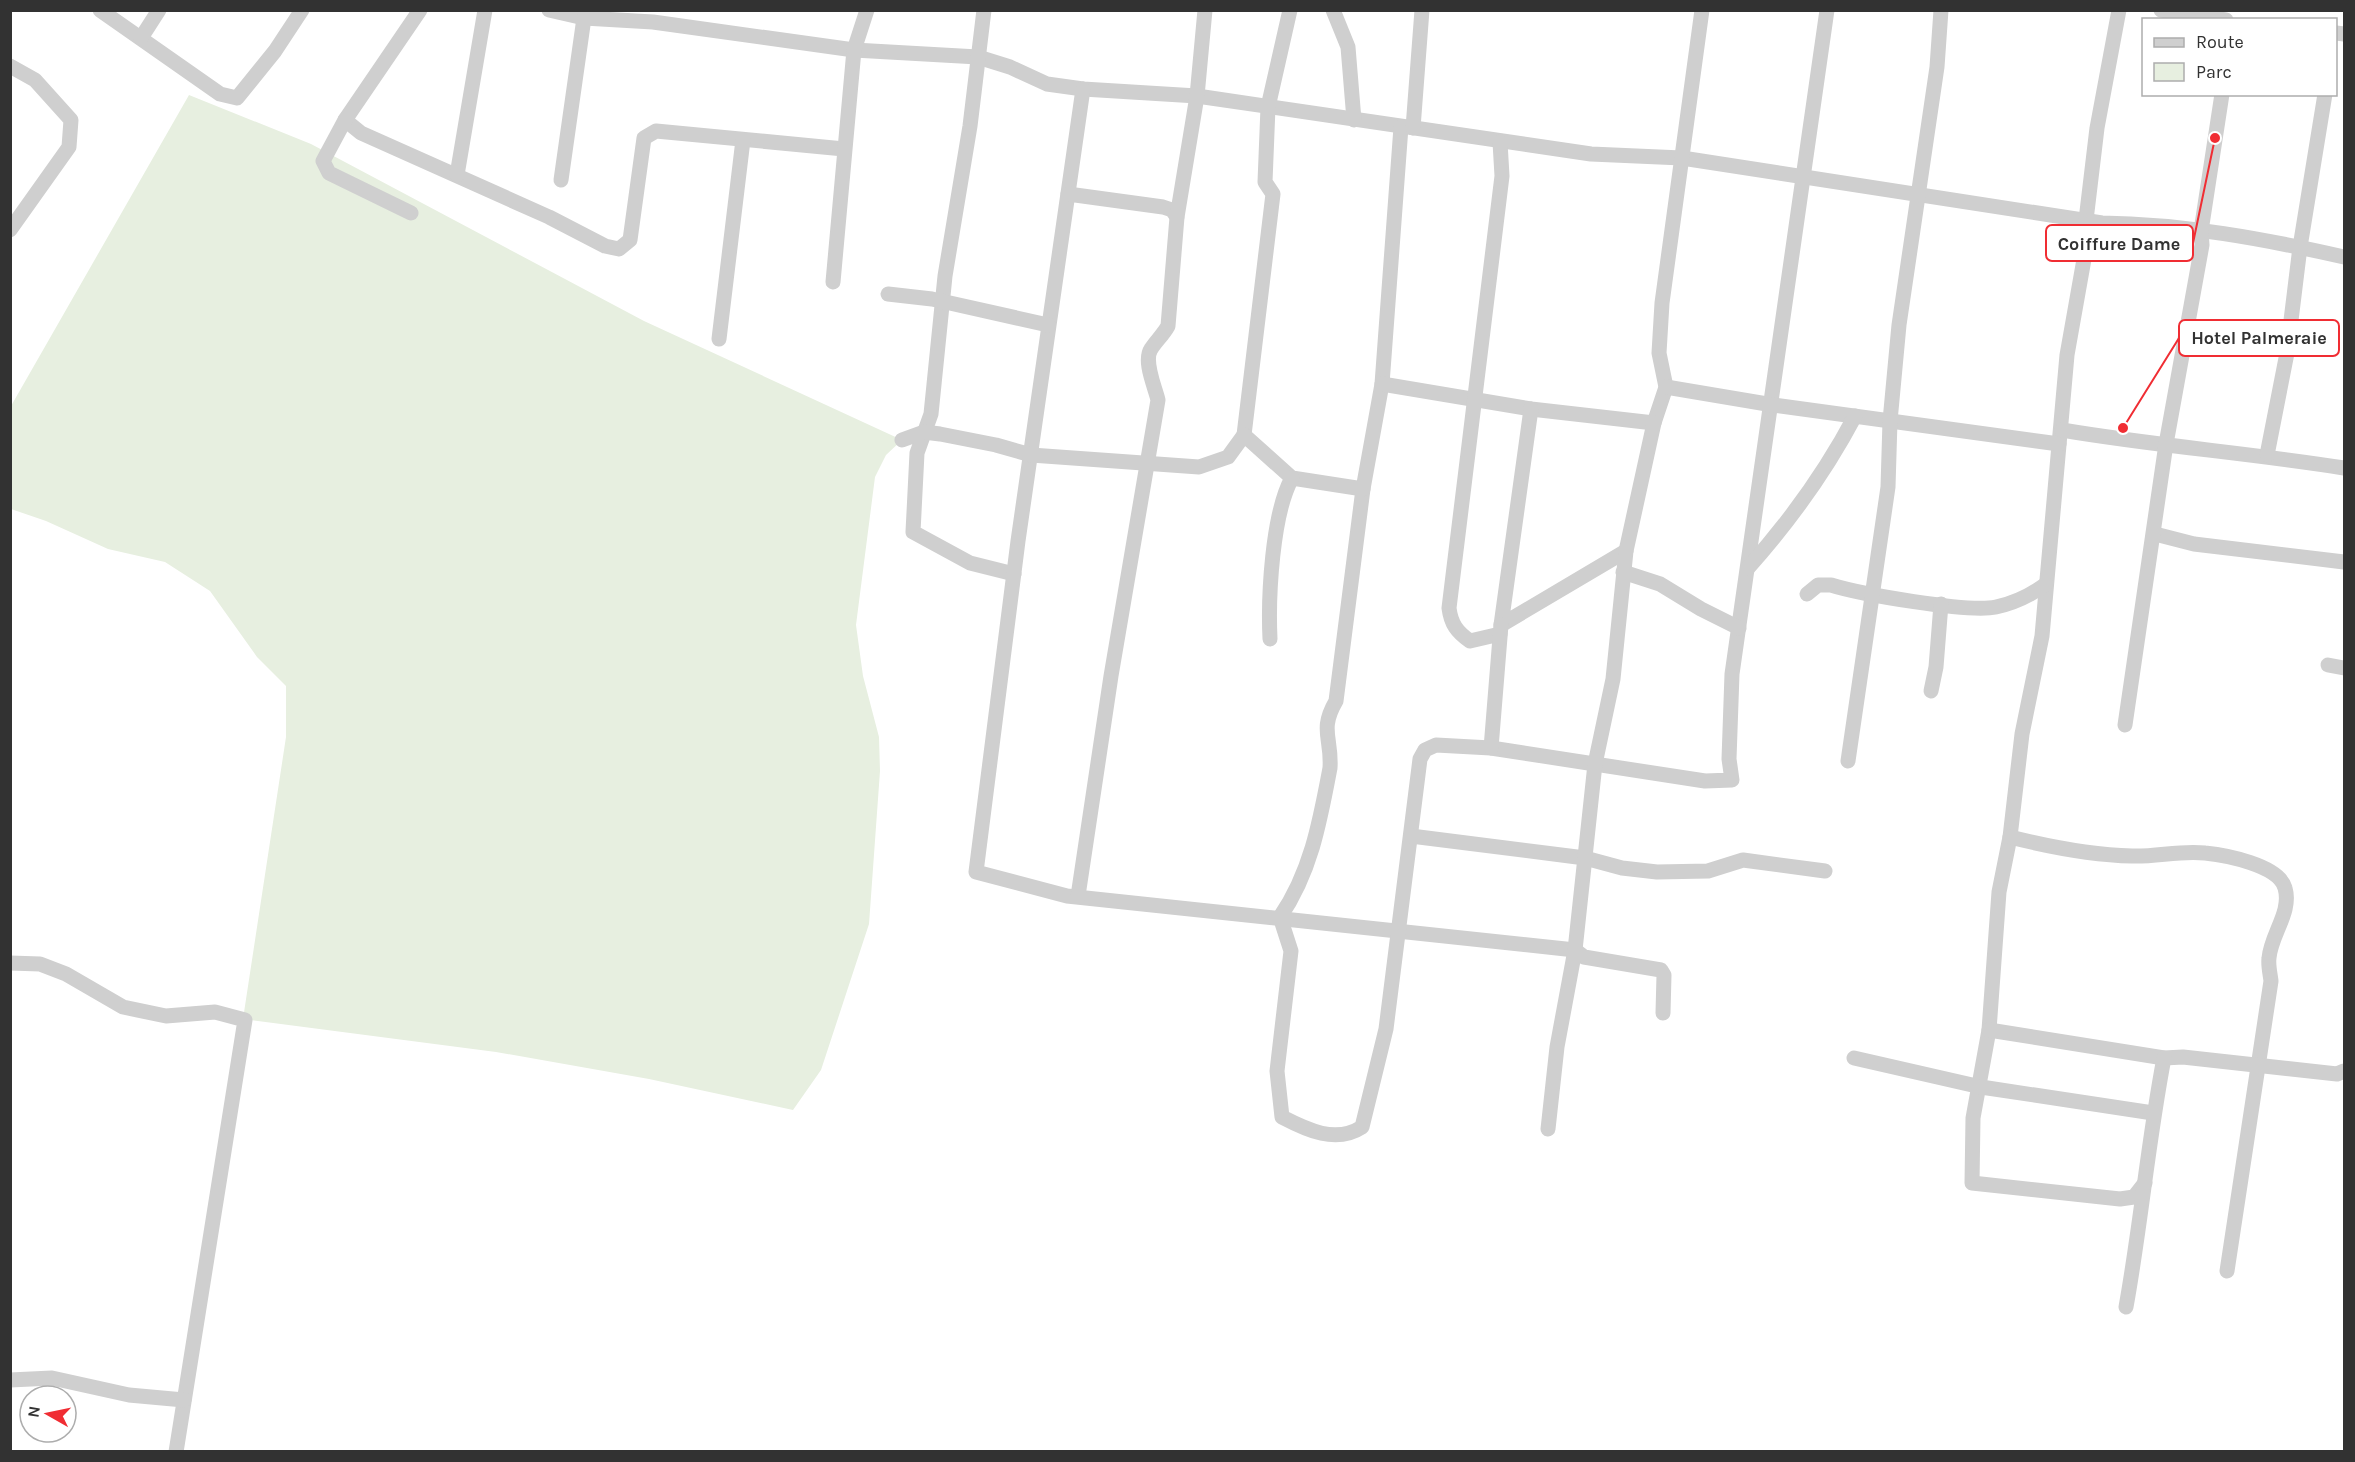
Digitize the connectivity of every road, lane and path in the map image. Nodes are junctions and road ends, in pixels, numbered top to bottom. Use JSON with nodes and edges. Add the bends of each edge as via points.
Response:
{"nodes":[{"id":1,"x":100,"y":10,"type":"edge"},
{"id":2,"x":159,"y":10,"type":"edge"},
{"id":3,"x":302,"y":10,"type":"edge"},
{"id":4,"x":420,"y":10,"type":"edge"},
{"id":5,"x":485,"y":10,"type":"edge"},
{"id":6,"x":549,"y":10,"type":"edge"},
{"id":7,"x":867,"y":10,"type":"edge"},
{"id":8,"x":984,"y":10,"type":"edge"},
{"id":9,"x":1205,"y":10,"type":"edge"},
{"id":10,"x":1290,"y":10,"type":"edge"},
{"id":11,"x":1332,"y":10,"type":"edge"},
{"id":12,"x":1422,"y":10,"type":"edge"},
{"id":13,"x":1702,"y":10,"type":"edge"},
{"id":14,"x":1827,"y":10,"type":"edge"},
{"id":15,"x":1941,"y":10,"type":"edge"},
{"id":16,"x":2119,"y":10,"type":"edge"},
{"id":17,"x":2161,"y":10,"type":"edge"},
{"id":18,"x":584,"y":18,"type":"junction"},
{"id":19,"x":2213,"y":18,"type":"edge"},
{"id":20,"x":141,"y":38,"type":"junction"},
{"id":21,"x":854,"y":50,"type":"junction"},
{"id":22,"x":978,"y":57,"type":"junction"},
{"id":23,"x":10,"y":66,"type":"edge"},
{"id":24,"x":1083,"y":89,"type":"junction"},
{"id":25,"x":1197,"y":96,"type":"junction"},
{"id":26,"x":2222,"y":96,"type":"edge"},
{"id":27,"x":2325,"y":96,"type":"edge"},
{"id":28,"x":1268,"y":107,"type":"junction"},
{"id":29,"x":345,"y":120,"type":"junction"},
{"id":30,"x":1354,"y":120,"type":"junction"},
{"id":31,"x":1407,"y":128,"type":"junction"},
{"id":32,"x":743,"y":140,"type":"junction"},
{"id":33,"x":1500,"y":142,"type":"junction"},
{"id":34,"x":844,"y":149,"type":"junction"},
{"id":35,"x":1682,"y":158,"type":"junction"},
{"id":36,"x":457,"y":176,"type":"junction"},
{"id":37,"x":1803,"y":176,"type":"junction"},
{"id":38,"x":561,"y":180,"type":"dead end"},
{"id":39,"x":1068,"y":194,"type":"junction"},
{"id":40,"x":1920,"y":195,"type":"junction"},
{"id":41,"x":411,"y":213,"type":"dead end"},
{"id":42,"x":1177,"y":217,"type":"junction"},
{"id":43,"x":2086,"y":220,"type":"junction"},
{"id":44,"x":10,"y":230,"type":"edge"},
{"id":45,"x":2201,"y":231,"type":"junction"},
{"id":46,"x":2300,"y":247,"type":"junction"},
{"id":47,"x":2344,"y":257,"type":"edge"},
{"id":48,"x":833,"y":282,"type":"dead end"},
{"id":49,"x":888,"y":294,"type":"dead end"},
{"id":50,"x":942,"y":302,"type":"junction"},
{"id":51,"x":1048,"y":325,"type":"junction"},
{"id":52,"x":719,"y":339,"type":"dead end"},
{"id":53,"x":1382,"y":384,"type":"junction"},
{"id":54,"x":1666,"y":387,"type":"junction"},
{"id":55,"x":1474,"y":398,"type":"junction"},
{"id":56,"x":1773,"y":405,"type":"junction"},
{"id":57,"x":1531,"y":410,"type":"junction"},
{"id":58,"x":1855,"y":416,"type":"junction"},
{"id":59,"x":1890,"y":421,"type":"junction"},
{"id":60,"x":1654,"y":423,"type":"junction"},
{"id":61,"x":924,"y":432,"type":"junction"},
{"id":62,"x":1244,"y":435,"type":"junction"},
{"id":63,"x":2060,"y":437,"type":"junction"},
{"id":64,"x":902,"y":440,"type":"dead end"},
{"id":65,"x":2166,"y":444,"type":"junction"},
{"id":66,"x":1031,"y":455,"type":"junction"},
{"id":67,"x":2267,"y":455,"type":"junction"},
{"id":68,"x":1146,"y":464,"type":"junction"},
{"id":69,"x":2344,"y":468,"type":"edge"},
{"id":70,"x":1292,"y":478,"type":"junction"},
{"id":71,"x":1363,"y":489,"type":"junction"},
{"id":72,"x":2155,"y":534,"type":"junction"},
{"id":73,"x":1626,"y":551,"type":"junction"},
{"id":74,"x":2344,"y":562,"type":"edge"},
{"id":75,"x":1748,"y":568,"type":"junction"},
{"id":76,"x":1623,"y":572,"type":"junction"},
{"id":77,"x":1014,"y":574,"type":"junction"},
{"id":78,"x":2046,"y":584,"type":"junction"},
{"id":79,"x":1872,"y":593,"type":"junction"},
{"id":80,"x":1807,"y":594,"type":"dead end"},
{"id":81,"x":1941,"y":604,"type":"junction"},
{"id":82,"x":1739,"y":628,"type":"junction"},
{"id":83,"x":1501,"y":629,"type":"junction"},
{"id":84,"x":1269,"y":639,"type":"dead end"},
{"id":85,"x":2328,"y":665,"type":"dead end"},
{"id":86,"x":2344,"y":668,"type":"edge"},
{"id":87,"x":1931,"y":691,"type":"dead end"},
{"id":88,"x":2125,"y":725,"type":"dead end"},
{"id":89,"x":1491,"y":748,"type":"junction"},
{"id":90,"x":1848,"y":761,"type":"dead end"},
{"id":91,"x":1595,"y":764,"type":"junction"},
{"id":92,"x":1411,"y":836,"type":"junction"},
{"id":93,"x":2010,"y":837,"type":"junction"},
{"id":94,"x":1585,"y":858,"type":"junction"},
{"id":95,"x":1825,"y":871,"type":"dead end"},
{"id":96,"x":1078,"y":896,"type":"junction"},
{"id":97,"x":1280,"y":918,"type":"junction"},
{"id":98,"x":1400,"y":930,"type":"junction"},
{"id":99,"x":1575,"y":950,"type":"junction"},
{"id":100,"x":10,"y":963,"type":"edge"},
{"id":101,"x":1663,"y":1013,"type":"dead end"},
{"id":102,"x":1989,"y":1030,"type":"junction"},
{"id":103,"x":1854,"y":1058,"type":"dead end"},
{"id":104,"x":2164,"y":1059,"type":"junction"},
{"id":105,"x":2258,"y":1065,"type":"junction"},
{"id":106,"x":2344,"y":1071,"type":"edge"},
{"id":107,"x":1981,"y":1087,"type":"junction"},
{"id":108,"x":2153,"y":1113,"type":"junction"},
{"id":109,"x":1548,"y":1130,"type":"dead end"},
{"id":110,"x":2145,"y":1183,"type":"junction"},
{"id":111,"x":2227,"y":1271,"type":"dead end"},
{"id":112,"x":2126,"y":1307,"type":"dead end"},
{"id":113,"x":10,"y":1380,"type":"edge"},
{"id":114,"x":184,"y":1400,"type":"junction"},
{"id":115,"x":176,"y":1452,"type":"edge"}],
"edges":[{"from":1,"to":20,"type":"street"},
{"from":2,"to":20,"type":"street"},
{"from":3,"to":20,"type":"street","via":[[237,98],[220,94]]},
{"from":4,"to":29,"type":"street"},
{"from":5,"to":36,"type":"street"},
{"from":6,"to":18,"type":"street"},
{"from":7,"to":21,"type":"street"},
{"from":8,"to":22,"type":"street"},
{"from":9,"to":25,"type":"street"},
{"from":10,"to":28,"type":"street"},
{"from":11,"to":30,"type":"street","via":[[1348,47]]},
{"from":12,"to":31,"type":"street"},
{"from":13,"to":35,"type":"street"},
{"from":14,"to":37,"type":"street"},
{"from":15,"to":40,"type":"street"},
{"from":16,"to":43,"type":"street","via":[[2097,128]]},
{"from":17,"to":19,"type":"street"},
{"from":18,"to":21,"type":"street","via":[[653,22]]},
{"from":18,"to":38,"type":"street"},
{"from":21,"to":22,"type":"street"},
{"from":21,"to":34,"type":"street"},
{"from":22,"to":24,"type":"street","via":[[1047,84]]},
{"from":22,"to":50,"type":"street"},
{"from":23,"to":44,"type":"street","via":[[35,80],[71,120],[69,147]]},
{"from":24,"to":25,"type":"street"},
{"from":24,"to":39,"type":"street"},
{"from":25,"to":28,"type":"street"},
{"from":25,"to":42,"type":"street"},
{"from":26,"to":45,"type":"street"},
{"from":27,"to":46,"type":"street"},
{"from":28,"to":30,"type":"street"},
{"from":28,"to":62,"type":"street","via":[[1265,182],[1273,194]]},
{"from":29,"to":36,"type":"street","via":[[361,133]]},
{"from":29,"to":41,"type":"street","via":[[323,161],[329,173]]},
{"from":30,"to":31,"type":"street"},
{"from":31,"to":33,"type":"street"},
{"from":31,"to":53,"type":"street"},
{"from":32,"to":34,"type":"street"},
{"from":32,"to":36,"type":"street","via":[[656,131],[644,138],[630,240],[619,249],[605,246]]},
{"from":32,"to":52,"type":"street"},
{"from":33,"to":35,"type":"street","via":[[1591,154]]},
{"from":33,"to":55,"type":"street","via":[[1502,176]]},
{"from":34,"to":48,"type":"street"},
{"from":35,"to":37,"type":"street"},
{"from":35,"to":54,"type":"street","via":[[1662,303],[1659,352]]},
{"from":37,"to":40,"type":"street"},
{"from":37,"to":56,"type":"street"},
{"from":39,"to":42,"type":"street","via":[[1163,207]]},
{"from":39,"to":51,"type":"street"},
{"from":40,"to":43,"type":"street"},
{"from":40,"to":59,"type":"street","via":[[1909,246]]},
{"from":42,"to":68,"type":"street","via":[[1168,326],[1151,349],[1148,361],[1158,400]]},
{"from":43,"to":45,"type":"street"},
{"from":43,"to":63,"type":"street","via":[[2086,248],[2070,331]]},
{"from":45,"to":46,"type":"street"},
{"from":45,"to":65,"type":"street","via":[[2202,245]]},
{"from":46,"to":47,"type":"street"},
{"from":46,"to":67,"type":"street","via":[[2287,352]]},
{"from":49,"to":50,"type":"street"},
{"from":50,"to":51,"type":"street"},
{"from":50,"to":61,"type":"street","via":[[931,414]]},
{"from":51,"to":66,"type":"street"},
{"from":53,"to":55,"type":"street"},
{"from":53,"to":71,"type":"street"},
{"from":54,"to":56,"type":"street"},
{"from":54,"to":60,"type":"street"},
{"from":55,"to":57,"type":"street"},
{"from":55,"to":83,"type":"street","via":[[1449,608],[1459,634],[1470,641]]},
{"from":56,"to":58,"type":"street"},
{"from":56,"to":75,"type":"street"},
{"from":57,"to":60,"type":"street"},
{"from":57,"to":83,"type":"street"},
{"from":58,"to":59,"type":"street"},
{"from":58,"to":75,"type":"street","via":[[1777,536]]},
{"from":59,"to":63,"type":"street"},
{"from":59,"to":79,"type":"street","via":[[1888,487]]},
{"from":60,"to":73,"type":"street"},
{"from":61,"to":64,"type":"street"},
{"from":61,"to":66,"type":"street","via":[[961,436]]},
{"from":61,"to":77,"type":"street","via":[[917,453],[913,532],[970,563]]},
{"from":62,"to":68,"type":"street","via":[[1228,457],[1199,467]]},
{"from":62,"to":70,"type":"street"},
{"from":63,"to":65,"type":"street"},
{"from":63,"to":78,"type":"street"},
{"from":65,"to":67,"type":"street"},
{"from":65,"to":72,"type":"street"},
{"from":66,"to":68,"type":"street"},
{"from":66,"to":77,"type":"street"},
{"from":67,"to":69,"type":"street"},
{"from":68,"to":96,"type":"street"},
{"from":70,"to":71,"type":"street"},
{"from":70,"to":84,"type":"street","via":[[1277,518],[1268,605]]},
{"from":71,"to":97,"type":"street","via":[[1336,701],[1325,722],[1331,754],[1325,790],[1308,867]]},
{"from":72,"to":74,"type":"street","via":[[2194,544]]},
{"from":72,"to":88,"type":"street"},
{"from":73,"to":76,"type":"street"},
{"from":73,"to":83,"type":"street"},
{"from":75,"to":82,"type":"street"},
{"from":76,"to":82,"type":"street","via":[[1660,584]]},
{"from":76,"to":91,"type":"street","via":[[1613,679]]},
{"from":77,"to":96,"type":"street","via":[[976,872]]},
{"from":78,"to":81,"type":"street","via":[[2031,595],[1994,608]]},
{"from":78,"to":93,"type":"street","via":[[2042,636],[2022,734]]},
{"from":79,"to":80,"type":"street","via":[[1818,585]]},
{"from":79,"to":81,"type":"street"},
{"from":79,"to":90,"type":"street"},
{"from":81,"to":87,"type":"street"},
{"from":82,"to":91,"type":"street","via":[[1732,674],[1732,780],[1705,781]]},
{"from":83,"to":89,"type":"street"},
{"from":85,"to":86,"type":"street"},
{"from":89,"to":91,"type":"street"},
{"from":89,"to":92,"type":"street","via":[[1436,745],[1425,750],[1420,759]]},
{"from":91,"to":94,"type":"street"},
{"from":92,"to":94,"type":"street"},
{"from":92,"to":98,"type":"street"},
{"from":93,"to":102,"type":"street","via":[[1999,892]]},
{"from":93,"to":105,"type":"street","via":[[2058,849],[2132,856],[2204,852],[2263,866],[2285,885],[2283,916],[2269,957],[2271,981]]},
{"from":94,"to":95,"type":"street","via":[[1657,872],[1708,871],[1743,860]]},
{"from":94,"to":99,"type":"street"},
{"from":96,"to":97,"type":"street"},
{"from":97,"to":98,"type":"street"},
{"from":97,"to":98,"type":"street","via":[[1291,951],[1277,1071],[1282,1117],[1308,1131],[1339,1135],[1352,1134],[1362,1127],[1386,1029]]},
{"from":98,"to":99,"type":"street"},
{"from":99,"to":101,"type":"street","via":[[1584,957],[1661,970]]},
{"from":99,"to":109,"type":"street","via":[[1557,1047]]},
{"from":100,"to":114,"type":"street","via":[[40,964],[66,974],[123,1008],[166,1016],[215,1012],[245,1020]]},
{"from":102,"to":104,"type":"street"},
{"from":102,"to":107,"type":"street"},
{"from":103,"to":107,"type":"street"},
{"from":104,"to":105,"type":"street","via":[[2183,1057]]},
{"from":104,"to":108,"type":"street"},
{"from":105,"to":106,"type":"street","via":[[2337,1074]]},
{"from":105,"to":111,"type":"street"},
{"from":107,"to":108,"type":"street"},
{"from":107,"to":110,"type":"street","via":[[1973,1118],[1972,1183],[2120,1199],[2134,1197]]},
{"from":108,"to":110,"type":"street"},
{"from":110,"to":112,"type":"street"},
{"from":113,"to":114,"type":"street","via":[[52,1378],[129,1395]]},
{"from":114,"to":115,"type":"street"}]}
